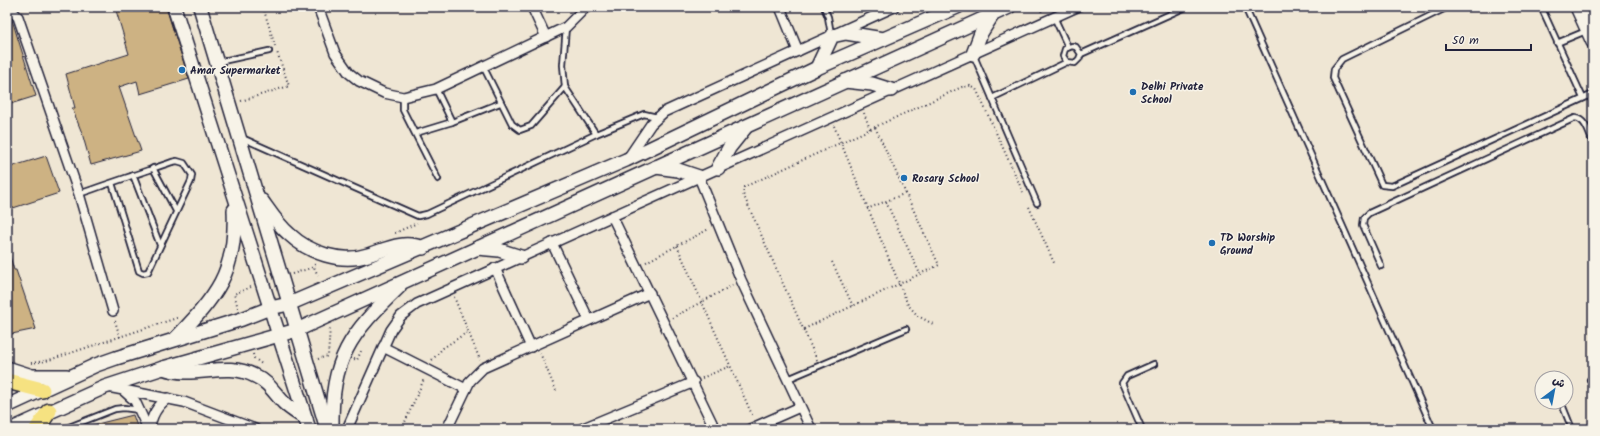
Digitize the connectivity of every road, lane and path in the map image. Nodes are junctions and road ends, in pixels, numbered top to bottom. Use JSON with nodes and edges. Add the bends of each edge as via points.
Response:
{"nodes":[{"id":1,"x":8,"y":7,"type":"edge"},
{"id":2,"x":174,"y":7,"type":"edge"},
{"id":3,"x":200,"y":7,"type":"edge"},
{"id":4,"x":263,"y":7,"type":"edge"},
{"id":5,"x":318,"y":7,"type":"edge"},
{"id":6,"x":532,"y":7,"type":"edge"},
{"id":7,"x":586,"y":7,"type":"edge"},
{"id":8,"x":780,"y":7,"type":"edge"},
{"id":9,"x":824,"y":7,"type":"edge"},
{"id":10,"x":894,"y":7,"type":"edge"},
{"id":11,"x":957,"y":7,"type":"edge"},
{"id":12,"x":1008,"y":7,"type":"edge"},
{"id":13,"x":1076,"y":7,"type":"edge"},
{"id":14,"x":1186,"y":7,"type":"edge"},
{"id":15,"x":1245,"y":7,"type":"edge"},
{"id":16,"x":1448,"y":7,"type":"edge"},
{"id":17,"x":1577,"y":7,"type":"edge"},
{"id":18,"x":882,"y":10,"type":"edge"},
{"id":19,"x":1543,"y":11,"type":"dead end"},
{"id":20,"x":993,"y":14,"type":"junction"},
{"id":21,"x":1054,"y":17,"type":"junction"},
{"id":22,"x":566,"y":27,"type":"junction"},
{"id":23,"x":832,"y":36,"type":"junction"},
{"id":24,"x":1590,"y":36,"type":"edge"},
{"id":25,"x":546,"y":37,"type":"junction"},
{"id":26,"x":884,"y":39,"type":"junction"},
{"id":27,"x":1557,"y":42,"type":"junction"},
{"id":28,"x":1068,"y":47,"type":"junction"},
{"id":29,"x":269,"y":51,"type":"dead end"},
{"id":30,"x":798,"y":51,"type":"junction"},
{"id":31,"x":973,"y":54,"type":"junction"},
{"id":32,"x":1080,"y":54,"type":"junction"},
{"id":33,"x":217,"y":62,"type":"junction"},
{"id":34,"x":1067,"y":62,"type":"junction"},
{"id":35,"x":483,"y":66,"type":"junction"},
{"id":36,"x":817,"y":68,"type":"junction"},
{"id":37,"x":844,"y":81,"type":"junction"},
{"id":38,"x":565,"y":87,"type":"junction"},
{"id":39,"x":436,"y":89,"type":"junction"},
{"id":40,"x":891,"y":90,"type":"junction"},
{"id":41,"x":1593,"y":94,"type":"edge"},
{"id":42,"x":403,"y":97,"type":"junction"},
{"id":43,"x":992,"y":98,"type":"junction"},
{"id":44,"x":1582,"y":98,"type":"junction"},
{"id":45,"x":500,"y":103,"type":"junction"},
{"id":46,"x":860,"y":104,"type":"junction"},
{"id":47,"x":230,"y":105,"type":"junction"},
{"id":48,"x":657,"y":117,"type":"junction"},
{"id":49,"x":830,"y":118,"type":"junction"},
{"id":50,"x":452,"y":122,"type":"junction"},
{"id":51,"x":748,"y":124,"type":"junction"},
{"id":52,"x":875,"y":127,"type":"junction"},
{"id":53,"x":870,"y":129,"type":"junction"},
{"id":54,"x":416,"y":133,"type":"junction"},
{"id":55,"x":596,"y":134,"type":"junction"},
{"id":56,"x":239,"y":136,"type":"junction"},
{"id":57,"x":1591,"y":136,"type":"edge"},
{"id":58,"x":841,"y":142,"type":"junction"},
{"id":59,"x":1593,"y":143,"type":"edge"},
{"id":60,"x":626,"y":160,"type":"junction"},
{"id":61,"x":656,"y":167,"type":"junction"},
{"id":62,"x":153,"y":168,"type":"junction"},
{"id":63,"x":718,"y":168,"type":"junction"},
{"id":64,"x":133,"y":175,"type":"junction"},
{"id":65,"x":699,"y":177,"type":"junction"},
{"id":66,"x":438,"y":179,"type":"dead end"},
{"id":67,"x":112,"y":183,"type":"junction"},
{"id":68,"x":906,"y":193,"type":"junction"},
{"id":69,"x":1023,"y":193,"type":"dead end"},
{"id":70,"x":79,"y":194,"type":"junction"},
{"id":71,"x":234,"y":194,"type":"junction"},
{"id":72,"x":256,"y":194,"type":"junction"},
{"id":73,"x":1026,"y":200,"type":"dead end"},
{"id":74,"x":886,"y":202,"type":"junction"},
{"id":75,"x":1037,"y":203,"type":"dead end"},
{"id":76,"x":867,"y":210,"type":"junction"},
{"id":77,"x":176,"y":212,"type":"junction"},
{"id":78,"x":612,"y":216,"type":"junction"},
{"id":79,"x":719,"y":223,"type":"junction"},
{"id":80,"x":552,"y":243,"type":"junction"},
{"id":81,"x":160,"y":246,"type":"junction"},
{"id":82,"x":677,"y":246,"type":"junction"},
{"id":83,"x":423,"y":248,"type":"junction"},
{"id":84,"x":477,"y":248,"type":"junction"},
{"id":85,"x":521,"y":257,"type":"junction"},
{"id":86,"x":832,"y":262,"type":"dead end"},
{"id":87,"x":1055,"y":265,"type":"dead end"},
{"id":88,"x":638,"y":266,"type":"junction"},
{"id":89,"x":1381,"y":266,"type":"dead end"},
{"id":90,"x":495,"y":268,"type":"junction"},
{"id":91,"x":920,"y":274,"type":"junction"},
{"id":92,"x":741,"y":280,"type":"junction"},
{"id":93,"x":406,"y":281,"type":"junction"},
{"id":94,"x":898,"y":284,"type":"junction"},
{"id":95,"x":451,"y":289,"type":"junction"},
{"id":96,"x":650,"y":293,"type":"junction"},
{"id":97,"x":702,"y":302,"type":"junction"},
{"id":98,"x":289,"y":304,"type":"junction"},
{"id":99,"x":852,"y":306,"type":"junction"},
{"id":100,"x":270,"y":308,"type":"junction"},
{"id":101,"x":113,"y":311,"type":"joint"},
{"id":102,"x":179,"y":317,"type":"dead end"},
{"id":103,"x":589,"y":320,"type":"junction"},
{"id":104,"x":665,"y":322,"type":"junction"},
{"id":105,"x":933,"y":324,"type":"dead end"},
{"id":106,"x":804,"y":329,"type":"junction"},
{"id":107,"x":906,"y":329,"type":"dead end"},
{"id":108,"x":297,"y":330,"type":"junction"},
{"id":109,"x":278,"y":334,"type":"junction"},
{"id":110,"x":120,"y":337,"type":"junction"},
{"id":111,"x":175,"y":340,"type":"junction"},
{"id":112,"x":534,"y":345,"type":"junction"},
{"id":113,"x":383,"y":347,"type":"junction"},
{"id":114,"x":26,"y":362,"type":"dead end"},
{"id":115,"x":1154,"y":364,"type":"dead end"},
{"id":116,"x":730,"y":366,"type":"junction"},
{"id":117,"x":820,"y":366,"type":"junction"},
{"id":118,"x":7,"y":368,"type":"edge"},
{"id":119,"x":163,"y":368,"type":"junction"},
{"id":120,"x":483,"y":368,"type":"junction"},
{"id":121,"x":75,"y":375,"type":"junction"},
{"id":122,"x":788,"y":379,"type":"junction"},
{"id":123,"x":1590,"y":380,"type":"dead end"},
{"id":124,"x":7,"y":381,"type":"edge"},
{"id":125,"x":694,"y":382,"type":"junction"},
{"id":126,"x":1593,"y":385,"type":"edge"},
{"id":127,"x":105,"y":387,"type":"junction"},
{"id":128,"x":118,"y":389,"type":"junction"},
{"id":129,"x":466,"y":389,"type":"junction"},
{"id":130,"x":42,"y":390,"type":"junction"},
{"id":131,"x":557,"y":393,"type":"dead end"},
{"id":132,"x":168,"y":398,"type":"junction"},
{"id":133,"x":7,"y":406,"type":"edge"},
{"id":134,"x":800,"y":406,"type":"junction"},
{"id":135,"x":140,"y":410,"type":"junction"},
{"id":136,"x":1564,"y":410,"type":"edge"},
{"id":137,"x":50,"y":411,"type":"junction"},
{"id":138,"x":307,"y":424,"type":"edge"},
{"id":139,"x":753,"y":428,"type":"edge"},
{"id":140,"x":12,"y":429,"type":"edge"},
{"id":141,"x":37,"y":429,"type":"edge"},
{"id":142,"x":64,"y":429,"type":"edge"},
{"id":143,"x":149,"y":429,"type":"edge"},
{"id":144,"x":255,"y":429,"type":"edge"},
{"id":145,"x":327,"y":429,"type":"edge"},
{"id":146,"x":332,"y":429,"type":"edge"},
{"id":147,"x":347,"y":429,"type":"edge"},
{"id":148,"x":447,"y":429,"type":"edge"},
{"id":149,"x":582,"y":429,"type":"edge"},
{"id":150,"x":715,"y":429,"type":"edge"},
{"id":151,"x":811,"y":429,"type":"edge"},
{"id":152,"x":1142,"y":429,"type":"edge"},
{"id":153,"x":1433,"y":429,"type":"edge"},
{"id":154,"x":1572,"y":429,"type":"edge"}],
"edges":[{"from":1,"to":70,"type":"street","via":[[18,17]]},
{"from":2,"to":71,"type":"main road"},
{"from":3,"to":33,"type":"main road"},
{"from":4,"to":47,"type":"path","via":[[289,86]]},
{"from":5,"to":42,"type":"street","via":[[335,53],[349,73],[384,93]]},
{"from":6,"to":25,"type":"street"},
{"from":7,"to":22,"type":"street"},
{"from":8,"to":30,"type":"street"},
{"from":9,"to":23,"type":"lane"},
{"from":10,"to":18,"type":"street"},
{"from":11,"to":26,"type":"main road"},
{"from":12,"to":20,"type":"main road"},
{"from":13,"to":21,"type":"street"},
{"from":14,"to":32,"type":"lane"},
{"from":15,"to":153,"type":"lane"},
{"from":16,"to":44,"type":"lane","via":[[1342,60],[1334,69],[1333,78],[1382,185],[1392,186]]},
{"from":17,"to":24,"type":"main road"},
{"from":18,"to":23,"type":"street"},
{"from":19,"to":27,"type":"lane"},
{"from":20,"to":31,"type":"main road","via":[[981,33]]},
{"from":20,"to":37,"type":"main road"},
{"from":21,"to":28,"type":"lane"},
{"from":21,"to":31,"type":"street"},
{"from":22,"to":25,"type":"street"},
{"from":22,"to":38,"type":"lane","via":[[563,65]]},
{"from":23,"to":26,"type":"main road","via":[[846,33]]},
{"from":23,"to":30,"type":"street"},
{"from":23,"to":36,"type":"main road"},
{"from":24,"to":27,"type":"lane"},
{"from":25,"to":35,"type":"street"},
{"from":26,"to":36,"type":"main road"},
{"from":27,"to":44,"type":"lane"},
{"from":28,"to":32,"type":"lane","via":[[1076,47]]},
{"from":28,"to":34,"type":"lane","via":[[1063,52]]},
{"from":29,"to":33,"type":"lane"},
{"from":30,"to":48,"type":"street"},
{"from":31,"to":40,"type":"street"},
{"from":31,"to":43,"type":"lane"},
{"from":32,"to":34,"type":"lane","via":[[1080,59],[1075,63]]},
{"from":33,"to":47,"type":"main road"},
{"from":34,"to":43,"type":"lane"},
{"from":35,"to":39,"type":"street"},
{"from":35,"to":45,"type":"lane"},
{"from":36,"to":60,"type":"main road"},
{"from":37,"to":40,"type":"main road","via":[[872,84]]},
{"from":37,"to":51,"type":"main road"},
{"from":38,"to":45,"type":"lane","via":[[530,126],[520,130],[512,124]]},
{"from":38,"to":55,"type":"lane"},
{"from":39,"to":42,"type":"street"},
{"from":39,"to":50,"type":"lane"},
{"from":40,"to":46,"type":"street"},
{"from":41,"to":44,"type":"lane"},
{"from":42,"to":54,"type":"lane","via":[[403,110]]},
{"from":43,"to":75,"type":"lane"},
{"from":45,"to":50,"type":"lane"},
{"from":46,"to":49,"type":"street"},
{"from":46,"to":53,"type":"path"},
{"from":47,"to":56,"type":"main road"},
{"from":48,"to":55,"type":"lane","via":[[644,114]]},
{"from":48,"to":60,"type":"street"},
{"from":49,"to":58,"type":"path"},
{"from":49,"to":63,"type":"street"},
{"from":50,"to":54,"type":"lane"},
{"from":51,"to":61,"type":"main road"},
{"from":51,"to":63,"type":"main road","via":[[729,148]]},
{"from":52,"to":53,"type":"path"},
{"from":52,"to":68,"type":"path"},
{"from":52,"to":69,"type":"path","via":[[962,87],[973,87]]},
{"from":53,"to":58,"type":"path"},
{"from":54,"to":66,"type":"lane"},
{"from":55,"to":56,"type":"lane","via":[[418,216]]},
{"from":56,"to":72,"type":"main road"},
{"from":57,"to":59,"type":"lane"},
{"from":57,"to":89,"type":"lane","via":[[1582,120],[1575,118],[1369,214],[1364,218],[1363,225]]},
{"from":58,"to":76,"type":"path"},
{"from":58,"to":106,"type":"path","via":[[747,185],[742,191]]},
{"from":60,"to":83,"type":"main road"},
{"from":61,"to":65,"type":"main road","via":[[678,170]]},
{"from":61,"to":84,"type":"main road"},
{"from":62,"to":64,"type":"lane"},
{"from":62,"to":77,"type":"lane"},
{"from":62,"to":77,"type":"lane","via":[[178,161],[184,163],[192,175]]},
{"from":63,"to":65,"type":"street"},
{"from":64,"to":67,"type":"lane"},
{"from":64,"to":81,"type":"lane"},
{"from":65,"to":78,"type":"street"},
{"from":65,"to":79,"type":"street"},
{"from":67,"to":70,"type":"lane"},
{"from":67,"to":81,"type":"lane","via":[[139,271],[148,272]]},
{"from":68,"to":74,"type":"path"},
{"from":68,"to":91,"type":"path","via":[[939,265]]},
{"from":70,"to":101,"type":"street"},
{"from":71,"to":100,"type":"main road"},
{"from":71,"to":111,"type":"main road","via":[[234,242],[227,272],[212,299]]},
{"from":72,"to":83,"type":"main road","via":[[288,234],[318,252],[354,258],[403,244]]},
{"from":72,"to":98,"type":"main road"},
{"from":73,"to":87,"type":"path"},
{"from":74,"to":76,"type":"path"},
{"from":74,"to":91,"type":"path"},
{"from":76,"to":94,"type":"path"},
{"from":77,"to":81,"type":"lane"},
{"from":78,"to":80,"type":"street"},
{"from":78,"to":88,"type":"street"},
{"from":79,"to":82,"type":"path"},
{"from":79,"to":92,"type":"street"},
{"from":80,"to":85,"type":"street"},
{"from":80,"to":103,"type":"street"},
{"from":82,"to":88,"type":"path"},
{"from":82,"to":97,"type":"path"},
{"from":83,"to":98,"type":"main road"},
{"from":84,"to":85,"type":"main road","via":[[500,250]]},
{"from":84,"to":93,"type":"main road"},
{"from":85,"to":90,"type":"street"},
{"from":86,"to":99,"type":"path"},
{"from":88,"to":96,"type":"street"},
{"from":90,"to":95,"type":"street"},
{"from":90,"to":112,"type":"street"},
{"from":91,"to":94,"type":"path"},
{"from":92,"to":97,"type":"path"},
{"from":92,"to":122,"type":"street"},
{"from":93,"to":108,"type":"main road"},
{"from":93,"to":146,"type":"main road","via":[[366,319],[346,349],[334,387]]},
{"from":94,"to":99,"type":"path"},
{"from":94,"to":105,"type":"path","via":[[908,305],[918,316]]},
{"from":95,"to":113,"type":"street","via":[[408,309],[395,323]]},
{"from":95,"to":120,"type":"path"},
{"from":96,"to":103,"type":"street"},
{"from":96,"to":104,"type":"street"},
{"from":97,"to":104,"type":"path"},
{"from":97,"to":116,"type":"path"},
{"from":98,"to":100,"type":"main road"},
{"from":98,"to":108,"type":"main road"},
{"from":99,"to":106,"type":"path"},
{"from":100,"to":109,"type":"main road"},
{"from":100,"to":111,"type":"main road"},
{"from":101,"to":110,"type":"path"},
{"from":102,"to":110,"type":"path"},
{"from":103,"to":112,"type":"street"},
{"from":104,"to":125,"type":"street"},
{"from":106,"to":117,"type":"path"},
{"from":107,"to":117,"type":"lane"},
{"from":108,"to":109,"type":"main road"},
{"from":108,"to":145,"type":"main road"},
{"from":109,"to":119,"type":"main road"},
{"from":109,"to":138,"type":"main road"},
{"from":110,"to":114,"type":"path","via":[[46,361]]},
{"from":111,"to":121,"type":"main road","via":[[116,358]]},
{"from":112,"to":120,"type":"street"},
{"from":112,"to":131,"type":"path"},
{"from":113,"to":129,"type":"street"},
{"from":113,"to":147,"type":"street"},
{"from":115,"to":152,"type":"lane","via":[[1127,376],[1122,383]]},
{"from":116,"to":125,"type":"path"},
{"from":116,"to":139,"type":"path"},
{"from":117,"to":122,"type":"lane"},
{"from":118,"to":121,"type":"main road","via":[[32,376]]},
{"from":119,"to":127,"type":"main road"},
{"from":119,"to":138,"type":"main road","via":[[189,373],[221,369],[247,372],[268,384]]},
{"from":120,"to":129,"type":"street"},
{"from":121,"to":130,"type":"main road"},
{"from":122,"to":134,"type":"street"},
{"from":123,"to":126,"type":"lane"},
{"from":124,"to":130,"type":"main road"},
{"from":125,"to":149,"type":"street"},
{"from":125,"to":150,"type":"street"},
{"from":127,"to":128,"type":"street"},
{"from":127,"to":137,"type":"main road"},
{"from":128,"to":132,"type":"street"},
{"from":128,"to":135,"type":"street","via":[[132,397]]},
{"from":129,"to":148,"type":"street"},
{"from":130,"to":133,"type":"main road"},
{"from":132,"to":143,"type":"street","via":[[156,409]]},
{"from":132,"to":144,"type":"street","via":[[188,403]]},
{"from":134,"to":139,"type":"street"},
{"from":134,"to":151,"type":"street"},
{"from":135,"to":142,"type":"lane","via":[[115,409]]},
{"from":135,"to":143,"type":"street"},
{"from":136,"to":154,"type":"lane"},
{"from":137,"to":140,"type":"main road"},
{"from":137,"to":141,"type":"main road"}]}
